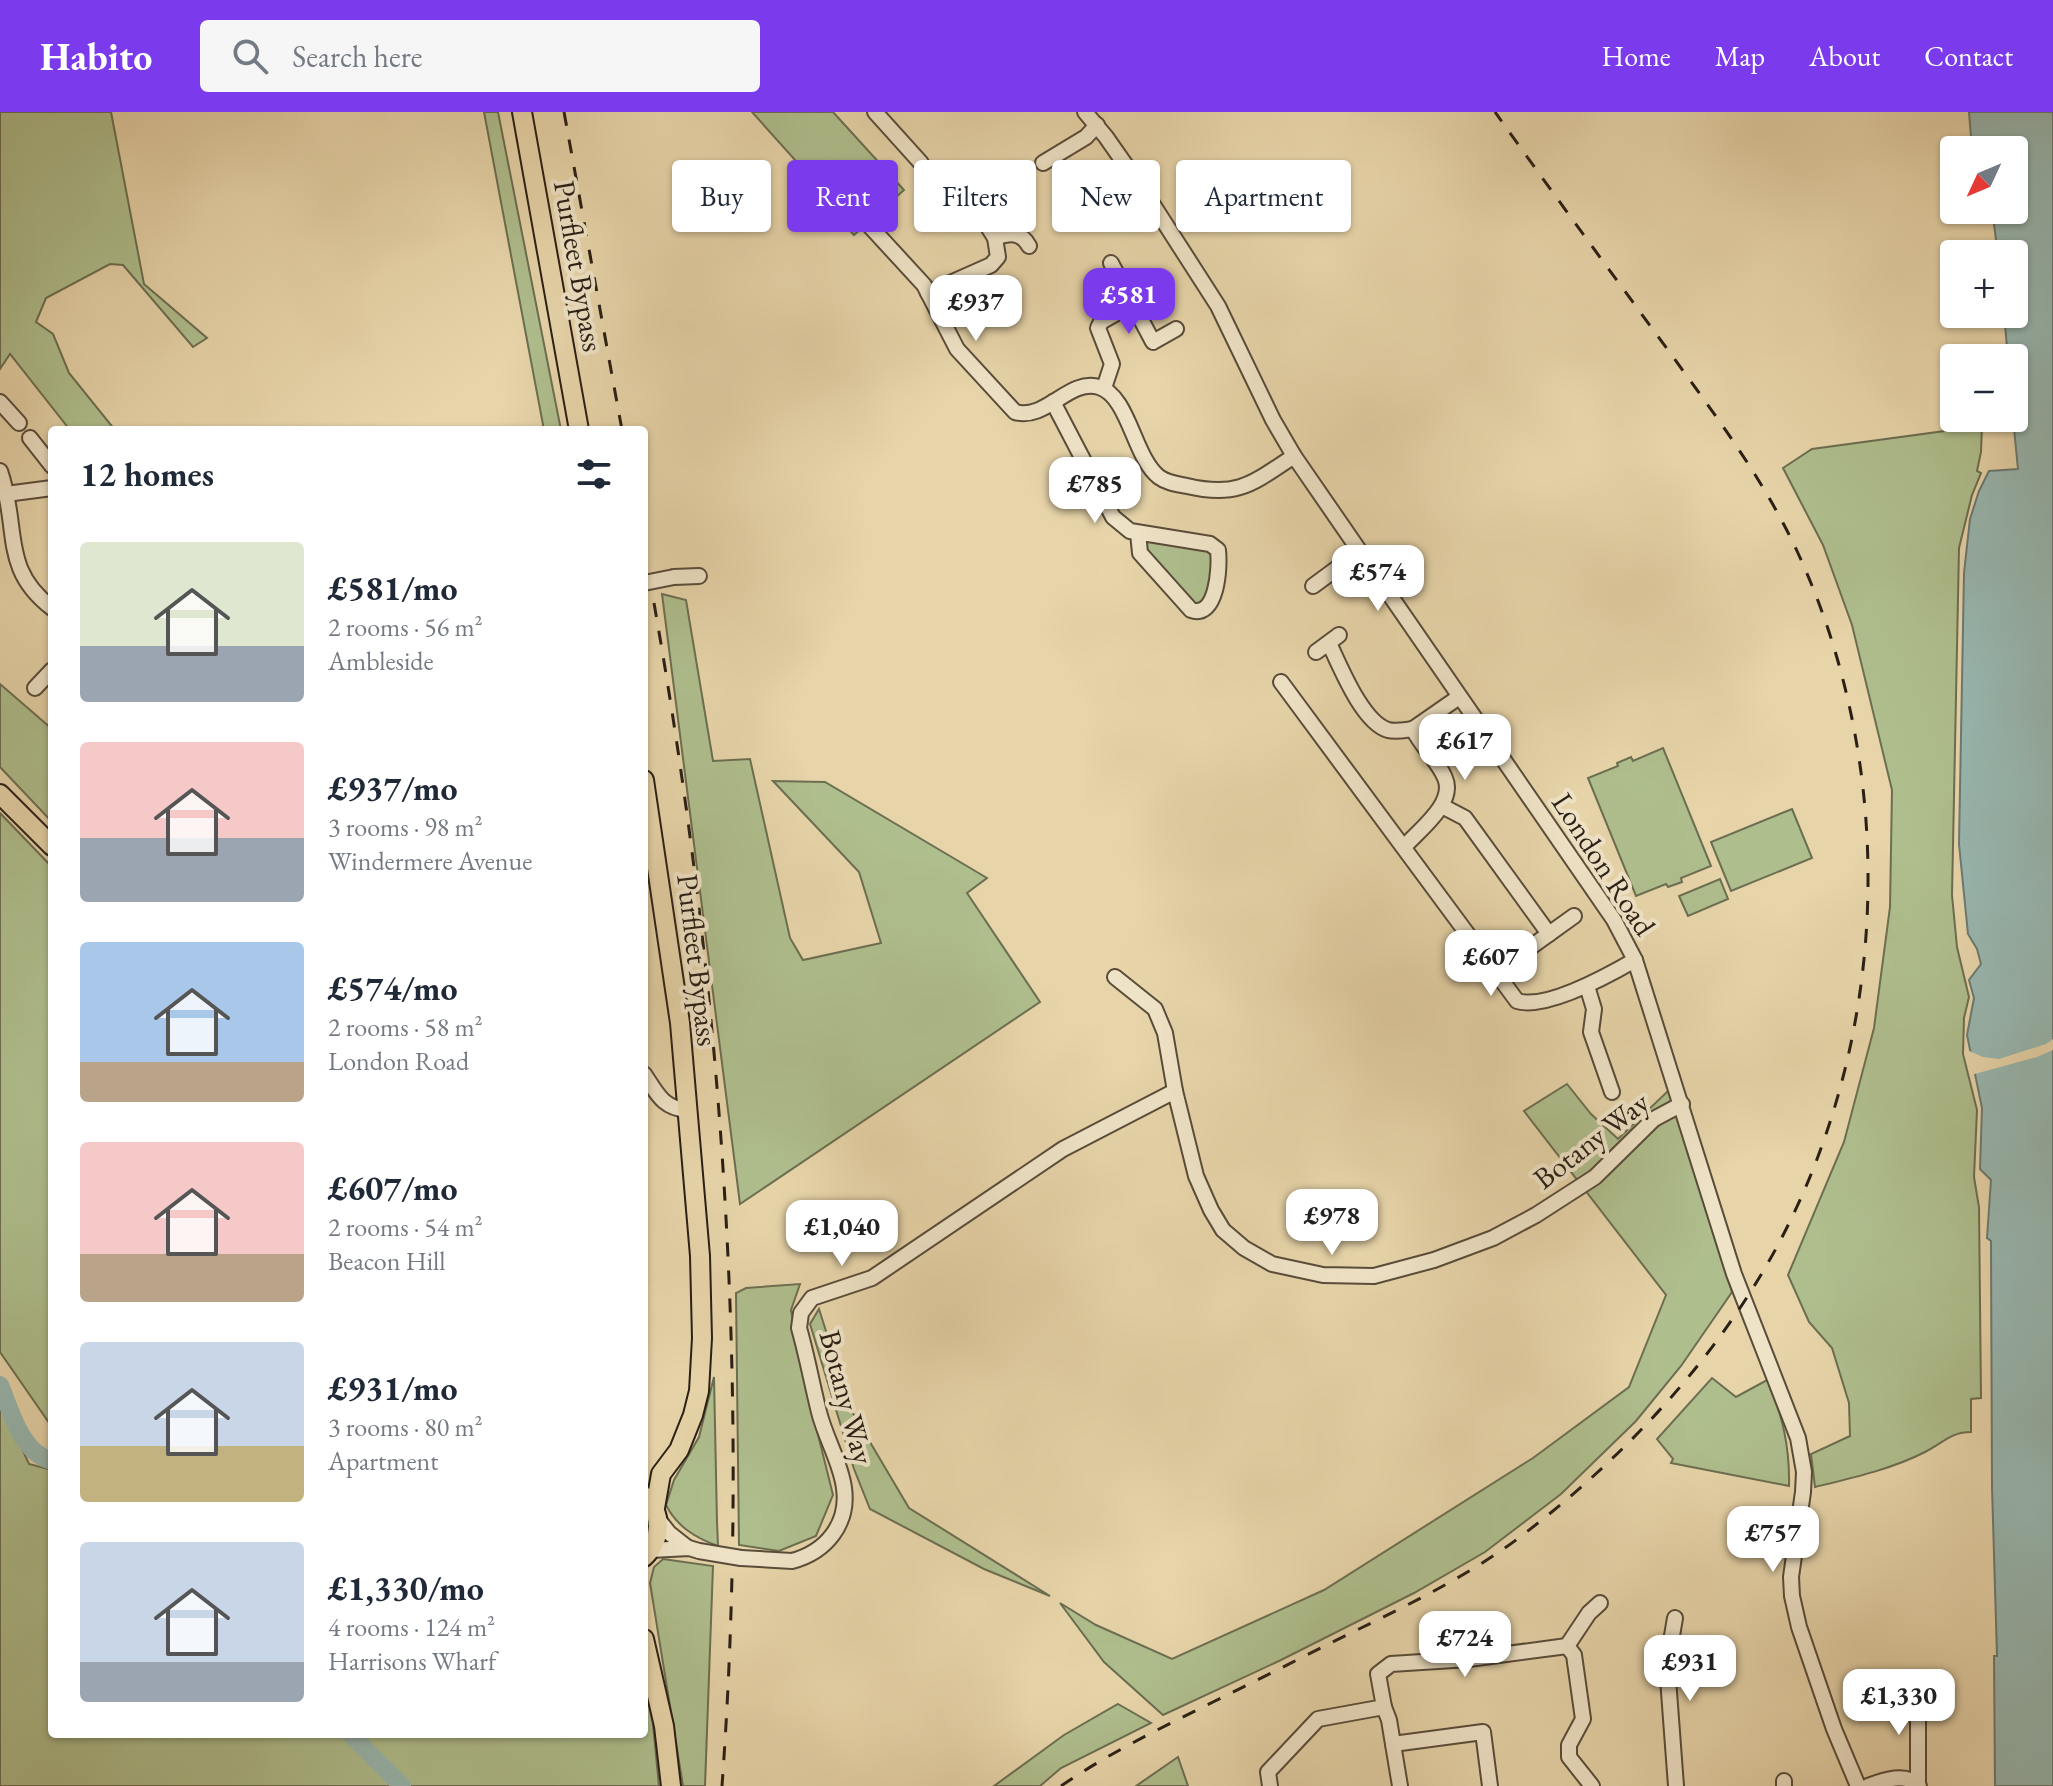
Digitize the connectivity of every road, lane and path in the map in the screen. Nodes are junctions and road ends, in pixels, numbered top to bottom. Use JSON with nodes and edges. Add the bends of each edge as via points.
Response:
{"nodes":[{"id":1,"x":522,"y":112,"type":"edge"},
{"id":2,"x":875,"y":112,"type":"edge"},
{"id":3,"x":1085,"y":112,"type":"edge"},
{"id":4,"x":1097,"y":125,"type":"junction"},
{"id":5,"x":918,"y":160,"type":"edge"},
{"id":6,"x":1043,"y":163,"type":"dead end"},
{"id":7,"x":875,"y":232,"type":"edge"},
{"id":8,"x":991,"y":232,"type":"edge"},
{"id":9,"x":995,"y":238,"type":"junction"},
{"id":10,"x":1029,"y":246,"type":"dead end"},
{"id":11,"x":1111,"y":263,"type":"dead end"},
{"id":12,"x":928,"y":293,"type":"junction"},
{"id":13,"x":1133,"y":304,"type":"junction"},
{"id":14,"x":1176,"y":329,"type":"dead end"},
{"id":15,"x":1104,"y":388,"type":"junction"},
{"id":16,"x":0,"y":402,"type":"edge"},
{"id":17,"x":1053,"y":402,"type":"junction"},
{"id":18,"x":19,"y":423,"type":"dead end"},
{"id":19,"x":578,"y":426,"type":"edge"},
{"id":20,"x":30,"y":438,"type":"dead end"},
{"id":21,"x":1294,"y":456,"type":"junction"},
{"id":22,"x":48,"y":461,"type":"edge"},
{"id":23,"x":0,"y":471,"type":"edge"},
{"id":24,"x":48,"y":489,"type":"edge"},
{"id":25,"x":6,"y":494,"type":"junction"},
{"id":26,"x":1138,"y":533,"type":"junction"},
{"id":27,"x":1359,"y":552,"type":"junction"},
{"id":28,"x":6,"y":560,"type":"edge"},
{"id":29,"x":699,"y":576,"type":"dead end"},
{"id":30,"x":648,"y":582,"type":"edge"},
{"id":31,"x":1313,"y":586,"type":"dead end"},
{"id":32,"x":48,"y":605,"type":"edge"},
{"id":33,"x":1316,"y":652,"type":"dead end"},
{"id":34,"x":48,"y":674,"type":"edge"},
{"id":35,"x":1281,"y":682,"type":"dead end"},
{"id":36,"x":35,"y":688,"type":"dead end"},
{"id":37,"x":1459,"y":697,"type":"junction"},
{"id":38,"x":1413,"y":729,"type":"junction"},
{"id":39,"x":0,"y":794,"type":"edge"},
{"id":40,"x":1442,"y":806,"type":"junction"},
{"id":41,"x":648,"y":807,"type":"edge"},
{"id":42,"x":48,"y":842,"type":"edge"},
{"id":43,"x":1404,"y":847,"type":"junction"},
{"id":44,"x":1574,"y":916,"type":"dead end"},
{"id":45,"x":1549,"y":934,"type":"junction"},
{"id":46,"x":1514,"y":959,"type":"dead end"},
{"id":47,"x":1635,"y":960,"type":"junction"},
{"id":48,"x":1115,"y":977,"type":"dead end"},
{"id":49,"x":1587,"y":986,"type":"junction"},
{"id":50,"x":648,"y":1079,"type":"edge"},
{"id":51,"x":1175,"y":1091,"type":"junction"},
{"id":52,"x":1612,"y":1092,"type":"dead end"},
{"id":53,"x":1682,"y":1104,"type":"junction"},
{"id":54,"x":687,"y":1110,"type":"junction"},
{"id":55,"x":653,"y":1478,"type":"edge"},
{"id":56,"x":652,"y":1508,"type":"edge"},
{"id":57,"x":694,"y":1549,"type":"junction"},
{"id":58,"x":648,"y":1553,"type":"edge"},
{"id":59,"x":648,"y":1556,"type":"edge"},
{"id":60,"x":1600,"y":1603,"type":"dead end"},
{"id":61,"x":1675,"y":1618,"type":"dead end"},
{"id":62,"x":1567,"y":1646,"type":"junction"},
{"id":63,"x":648,"y":1656,"type":"edge"},
{"id":64,"x":1918,"y":1690,"type":"dead end"},
{"id":65,"x":1384,"y":1707,"type":"junction"},
{"id":66,"x":1393,"y":1744,"type":"junction"},
{"id":67,"x":1919,"y":1785,"type":"edge"},
{"id":68,"x":671,"y":1786,"type":"edge"},
{"id":69,"x":1270,"y":1786,"type":"edge"},
{"id":70,"x":1400,"y":1786,"type":"edge"},
{"id":71,"x":1490,"y":1786,"type":"edge"},
{"id":72,"x":1592,"y":1786,"type":"edge"},
{"id":73,"x":1676,"y":1786,"type":"edge"},
{"id":74,"x":1858,"y":1786,"type":"edge"},
{"id":75,"x":1868,"y":1786,"type":"edge"}],
"edges":[{"from":1,"to":19,"type":"main road","name":"Purfleet Bypass"},
{"from":2,"to":5,"type":"street"},
{"from":3,"to":4,"type":"street","name":"London Road"},
{"from":4,"to":6,"type":"street"},
{"from":4,"to":21,"type":"street","name":"London Road","via":[[1218,306]]},
{"from":7,"to":12,"type":"street"},
{"from":8,"to":9,"type":"street"},
{"from":9,"to":10,"type":"street","via":[[1017,234]]},
{"from":9,"to":12,"type":"street","via":[[998,257],[991,265]]},
{"from":11,"to":13,"type":"street"},
{"from":12,"to":17,"type":"street","via":[[961,354],[1015,412],[1033,414]]},
{"from":13,"to":14,"type":"street","via":[[1153,342]]},
{"from":13,"to":15,"type":"street","via":[[1098,328],[1112,364]]},
{"from":15,"to":17,"type":"street","via":[[1085,386]]},
{"from":15,"to":21,"type":"street","via":[[1153,471],[1170,482],[1204,490],[1246,487]]},
{"from":16,"to":18,"type":"street"},
{"from":17,"to":26,"type":"street","via":[[1113,517],[1124,529]]},
{"from":20,"to":22,"type":"street"},
{"from":21,"to":27,"type":"street","name":"London Road"},
{"from":23,"to":25,"type":"street"},
{"from":24,"to":25,"type":"street"},
{"from":25,"to":28,"type":"street"},
{"from":26,"to":26,"type":"street","via":[[1203,542],[1218,550],[1206,609],[1191,610],[1140,553]]},
{"from":27,"to":31,"type":"street"},
{"from":27,"to":37,"type":"street","name":"London Road"},
{"from":28,"to":32,"type":"street","via":[[23,586]]},
{"from":29,"to":30,"type":"street","bridge":true},
{"from":33,"to":38,"type":"street","via":[[1334,639],[1351,688],[1372,718],[1393,731]]},
{"from":34,"to":36,"type":"street"},
{"from":35,"to":43,"type":"street"},
{"from":37,"to":38,"type":"street"},
{"from":37,"to":47,"type":"street","name":"London Road","via":[[1614,920]]},
{"from":38,"to":40,"type":"street","via":[[1445,779],[1448,794]]},
{"from":39,"to":42,"type":"main road"},
{"from":40,"to":43,"type":"street"},
{"from":40,"to":45,"type":"street","via":[[1465,818]]},
{"from":41,"to":54,"type":"main road","name":"Purfleet Bypass"},
{"from":43,"to":49,"type":"street","via":[[1517,1001],[1527,1004]]},
{"from":44,"to":45,"type":"street"},
{"from":45,"to":46,"type":"street"},
{"from":47,"to":49,"type":"street"},
{"from":47,"to":53,"type":"street","name":"London Road"},
{"from":48,"to":51,"type":"street","name":"Botany Way","via":[[1155,1009],[1165,1033]]},
{"from":49,"to":52,"type":"street","via":[[1594,1009],[1591,1032]]},
{"from":50,"to":54,"type":"street","via":[[671,1108]]},
{"from":51,"to":53,"type":"street","name":"Botany Way","via":[[1196,1176],[1223,1230],[1272,1264],[1323,1275],[1374,1276],[1493,1238],[1595,1177],[1654,1119]]},
{"from":51,"to":57,"type":"street","name":"Botany Way","bridge":true,"via":[[1063,1149],[872,1278],[812,1298],[801,1313],[799,1328],[819,1414],[844,1487],[838,1528],[829,1541],[801,1559],[741,1558]]},
{"from":53,"to":74,"type":"street","name":"London Road","via":[[1737,1283],[1798,1438],[1804,1472],[1791,1577],[1793,1606]]},
{"from":54,"to":55,"type":"main road","name":"Purfleet Bypass","via":[[700,1256],[699,1391],[679,1450]]},
{"from":55,"to":56,"type":"main road","name":"Purfleet Bypass"},
{"from":56,"to":57,"type":"street","via":[[669,1533]]},
{"from":56,"to":58,"type":"main road","name":"Purfleet Bypass","via":[[656,1541]]},
{"from":57,"to":59,"type":"street","name":"Botany Way"},
{"from":60,"to":62,"type":"street"},
{"from":61,"to":73,"type":"street","via":[[1667,1665]]},
{"from":62,"to":65,"type":"street","via":[[1391,1664],[1378,1674]]},
{"from":62,"to":72,"type":"street","via":[[1574,1655],[1583,1719],[1569,1745],[1569,1757]]},
{"from":63,"to":68,"type":"main road"},
{"from":64,"to":67,"type":"street"},
{"from":65,"to":66,"type":"street"},
{"from":65,"to":69,"type":"street","via":[[1318,1719],[1268,1772]]},
{"from":66,"to":70,"type":"street"},
{"from":66,"to":71,"type":"street","via":[[1483,1732]]},
{"from":67,"to":75,"type":"street","via":[[1891,1778]]}]}
